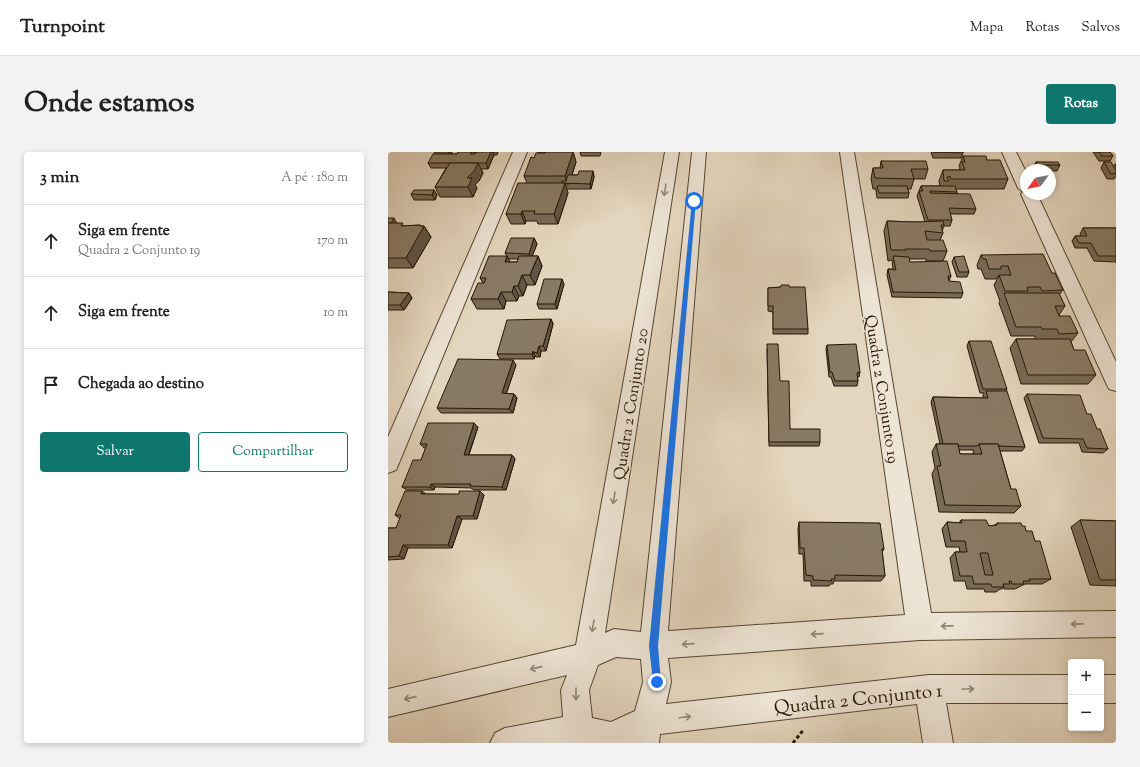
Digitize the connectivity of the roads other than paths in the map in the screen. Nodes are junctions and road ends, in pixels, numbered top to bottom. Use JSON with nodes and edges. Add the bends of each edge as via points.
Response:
{"nodes":[{"id":1,"x":520,"y":152,"type":"edge"},
{"id":2,"x":672,"y":152,"type":"edge"},
{"id":3,"x":699,"y":152,"type":"edge"},
{"id":4,"x":847,"y":152,"type":"edge"},
{"id":5,"x":1010,"y":152,"type":"edge"},
{"id":6,"x":1020,"y":174,"type":"edge"},
{"id":7,"x":1032,"y":200,"type":"edge"},
{"id":8,"x":1116,"y":383,"type":"edge"},
{"id":9,"x":388,"y":463,"type":"edge"},
{"id":10,"x":1116,"y":624,"type":"edge"},
{"id":11,"x":920,"y":627,"type":"junction"},
{"id":12,"x":654,"y":646,"type":"junction"},
{"id":13,"x":588,"y":656,"type":"junction"},
{"id":14,"x":929,"y":689,"type":"junction"},
{"id":15,"x":1068,"y":689,"type":"edge"},
{"id":16,"x":1104,"y":689,"type":"edge"},
{"id":17,"x":1116,"y":689,"type":"edge"},
{"id":18,"x":388,"y":703,"type":"edge"},
{"id":19,"x":646,"y":732,"type":"edge"},
{"id":20,"x":578,"y":736,"type":"edge"},
{"id":21,"x":505,"y":743,"type":"edge"},
{"id":22,"x":938,"y":743,"type":"edge"}],
"edges":[{"from":1,"to":9,"type":"street"},
{"from":2,"to":13,"type":"street","name":"Quadra 2 Conjunto 20","one_way":true},
{"from":3,"to":12,"type":"street"},
{"from":4,"to":11,"type":"street","name":"Quadra 2 Conjunto 19"},
{"from":5,"to":6,"type":"street"},
{"from":7,"to":8,"type":"street"},
{"from":10,"to":11,"type":"street","one_way":true},
{"from":11,"to":12,"type":"street","one_way":true},
{"from":12,"to":13,"type":"street","via":[[614,643]]},
{"from":12,"to":19,"type":"street","via":[[657,682]]},
{"from":13,"to":18,"type":"street","one_way":true},
{"from":13,"to":20,"type":"street","one_way":true,"via":[[576,690]]},
{"from":14,"to":15,"type":"street","name":"Quadra 2 Conjunto 1","one_way":true},
{"from":19,"to":14,"type":"street","name":"Quadra 2 Conjunto 1","one_way":true},
{"from":14,"to":22,"type":"street"},
{"from":16,"to":17,"type":"street"},
{"from":19,"to":20,"type":"street","via":[[611,737]]},
{"from":20,"to":21,"type":"street"}]}
